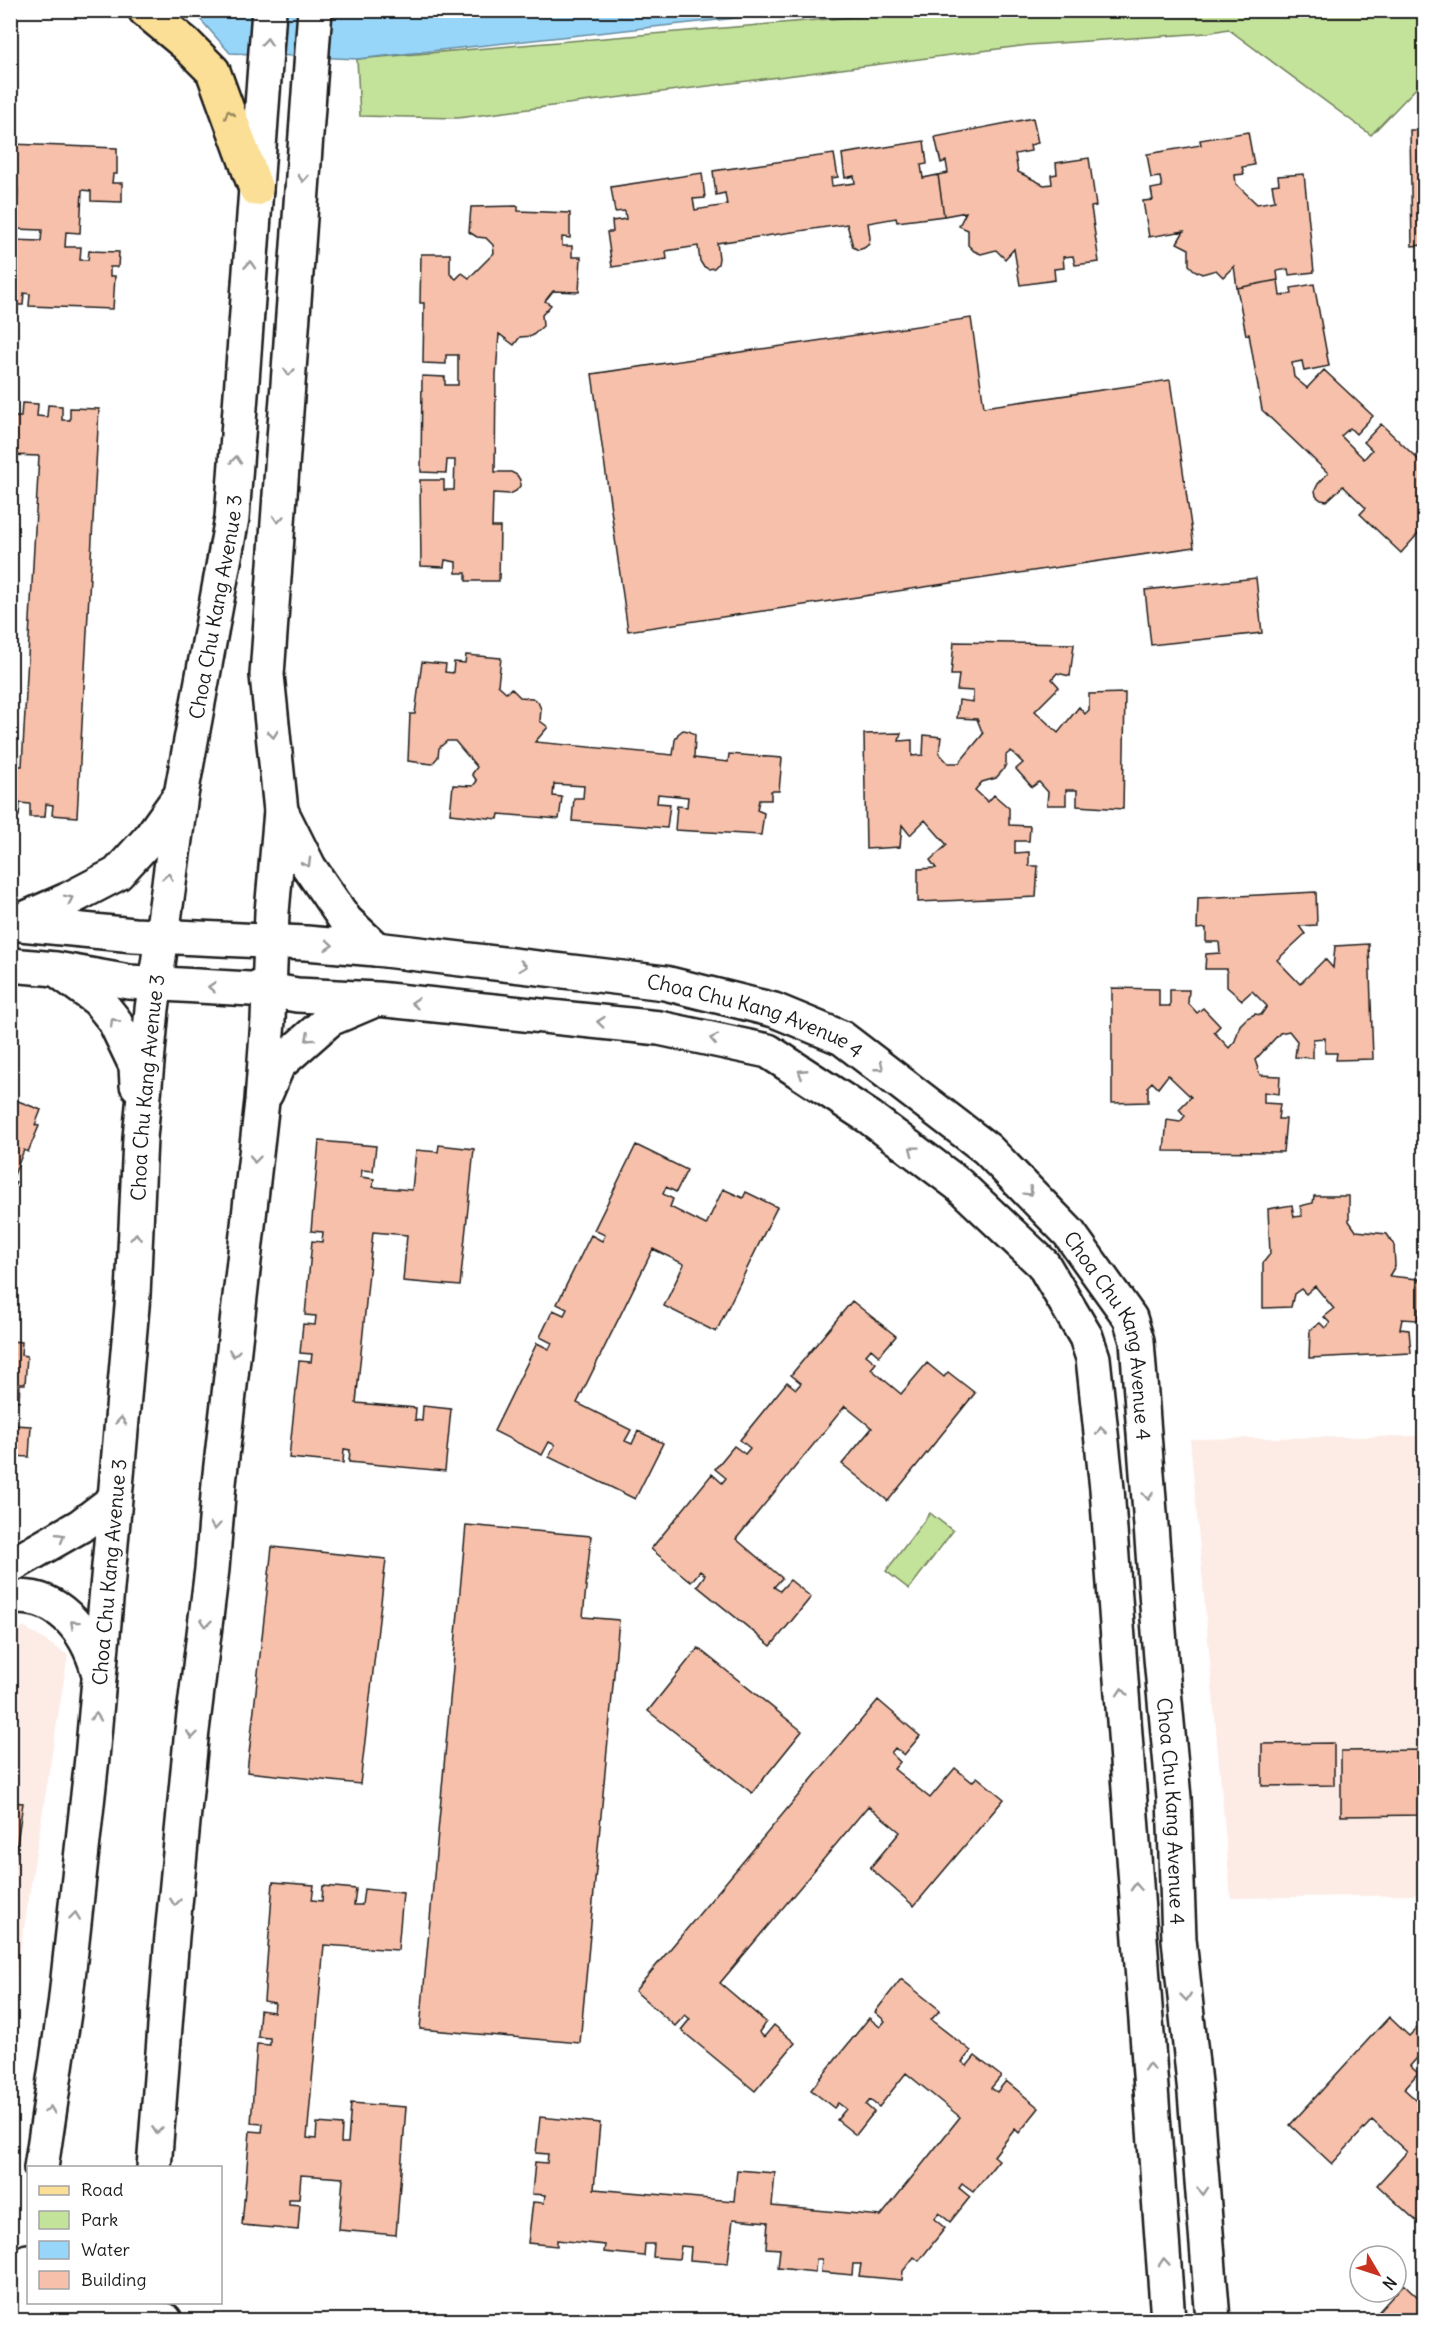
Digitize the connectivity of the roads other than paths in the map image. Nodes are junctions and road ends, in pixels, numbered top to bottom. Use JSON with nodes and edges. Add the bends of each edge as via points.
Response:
{"nodes":[{"id":1,"x":145,"y":10,"type":"edge"},
{"id":2,"x":269,"y":10,"type":"edge"},
{"id":3,"x":315,"y":10,"type":"edge"},
{"id":4,"x":256,"y":189,"type":"junction"},
{"id":5,"x":181,"y":795,"type":"junction"},
{"id":6,"x":281,"y":811,"type":"junction"},
{"id":7,"x":13,"y":923,"type":"edge"},
{"id":8,"x":163,"y":935,"type":"junction"},
{"id":9,"x":271,"y":942,"type":"junction"},
{"id":10,"x":376,"y":949,"type":"junction"},
{"id":11,"x":10,"y":965,"type":"edge"},
{"id":12,"x":56,"y":969,"type":"junction"},
{"id":13,"x":156,"y":983,"type":"junction"},
{"id":14,"x":268,"y":990,"type":"junction"},
{"id":15,"x":377,"y":999,"type":"junction"},
{"id":16,"x":262,"y":1101,"type":"junction"},
{"id":17,"x":140,"y":1138,"type":"junction"},
{"id":18,"x":114,"y":1500,"type":"junction"},
{"id":19,"x":10,"y":1566,"type":"edge"},
{"id":20,"x":10,"y":1598,"type":"edge"},
{"id":21,"x":99,"y":1675,"type":"junction"},
{"id":22,"x":41,"y":2166,"type":"edge"},
{"id":23,"x":154,"y":2166,"type":"edge"},
{"id":24,"x":27,"y":2268,"type":"edge"},
{"id":25,"x":20,"y":2313,"type":"edge"},
{"id":26,"x":143,"y":2316,"type":"edge"},
{"id":27,"x":1168,"y":2320,"type":"edge"},
{"id":28,"x":1213,"y":2320,"type":"edge"}],
"edges":[{"from":4,"to":1,"type":"main road","one_way":true,"via":[[213,71]]},
{"from":4,"to":2,"type":"street","name":"Choa Chu Kang Avenue 3","one_way":true},
{"from":3,"to":6,"type":"street","one_way":true,"via":[[267,675]]},
{"from":5,"to":4,"type":"street","name":"Choa Chu Kang Avenue 3","one_way":true,"via":[[232,518]]},
{"from":7,"to":5,"type":"street","one_way":true,"via":[[117,874],[150,839]]},
{"from":8,"to":5,"type":"street","name":"Choa Chu Kang Avenue 3","one_way":true},
{"from":6,"to":9,"type":"street"},
{"from":6,"to":10,"type":"street","one_way":true,"via":[[309,867],[346,921]]},
{"from":7,"to":8,"type":"street","name":"Choa Chu Kang Avenue 4"},
{"from":8,"to":9,"type":"street","name":"Choa Chu Kang Avenue 4"},
{"from":8,"to":13,"type":"street","name":"Choa Chu Kang Avenue 3"},
{"from":9,"to":10,"type":"street","name":"Choa Chu Kang Avenue 4","one_way":true},
{"from":9,"to":14,"type":"street"},
{"from":10,"to":28,"type":"street","name":"Choa Chu Kang Avenue 4","one_way":true,"via":[[665,983],[774,1010],[842,1038],[987,1149],[1069,1233],[1130,1318],[1137,1341],[1174,1798],[1179,1938]]},
{"from":11,"to":12,"type":"street","name":"Choa Chu Kang Avenue 4"},
{"from":12,"to":13,"type":"street","name":"Choa Chu Kang Avenue 4"},
{"from":17,"to":12,"type":"street","one_way":true,"via":[[136,1066],[114,1020],[98,1000]]},
{"from":14,"to":13,"type":"street","name":"Choa Chu Kang Avenue 4","one_way":true},
{"from":13,"to":17,"type":"street","name":"Choa Chu Kang Avenue 3"},
{"from":14,"to":15,"type":"street","name":"Choa Chu Kang Avenue 4"},
{"from":14,"to":16,"type":"street"},
{"from":15,"to":16,"type":"street","one_way":true,"via":[[330,1019],[278,1065]]},
{"from":27,"to":15,"type":"street","name":"Choa Chu Kang Avenue 4","one_way":true,"via":[[1107,1489],[1093,1358],[1086,1337],[1043,1264],[958,1184],[869,1117],[768,1051],[659,1028]]},
{"from":16,"to":23,"type":"street","one_way":true,"via":[[190,1750]]},
{"from":18,"to":17,"type":"street","name":"Choa Chu Kang Avenue 3","one_way":true,"via":[[133,1296]]},
{"from":19,"to":18,"type":"street","one_way":true,"via":[[80,1526]]},
{"from":18,"to":21,"type":"street","name":"Choa Chu Kang Avenue 3"},
{"from":21,"to":20,"type":"street","one_way":true,"via":[[92,1649],[79,1628],[48,1602]]},
{"from":22,"to":21,"type":"street","name":"Choa Chu Kang Avenue 3","one_way":true,"via":[[65,2006]]},
{"from":24,"to":25,"type":"street"},
{"from":25,"to":26,"type":"street"}]}
